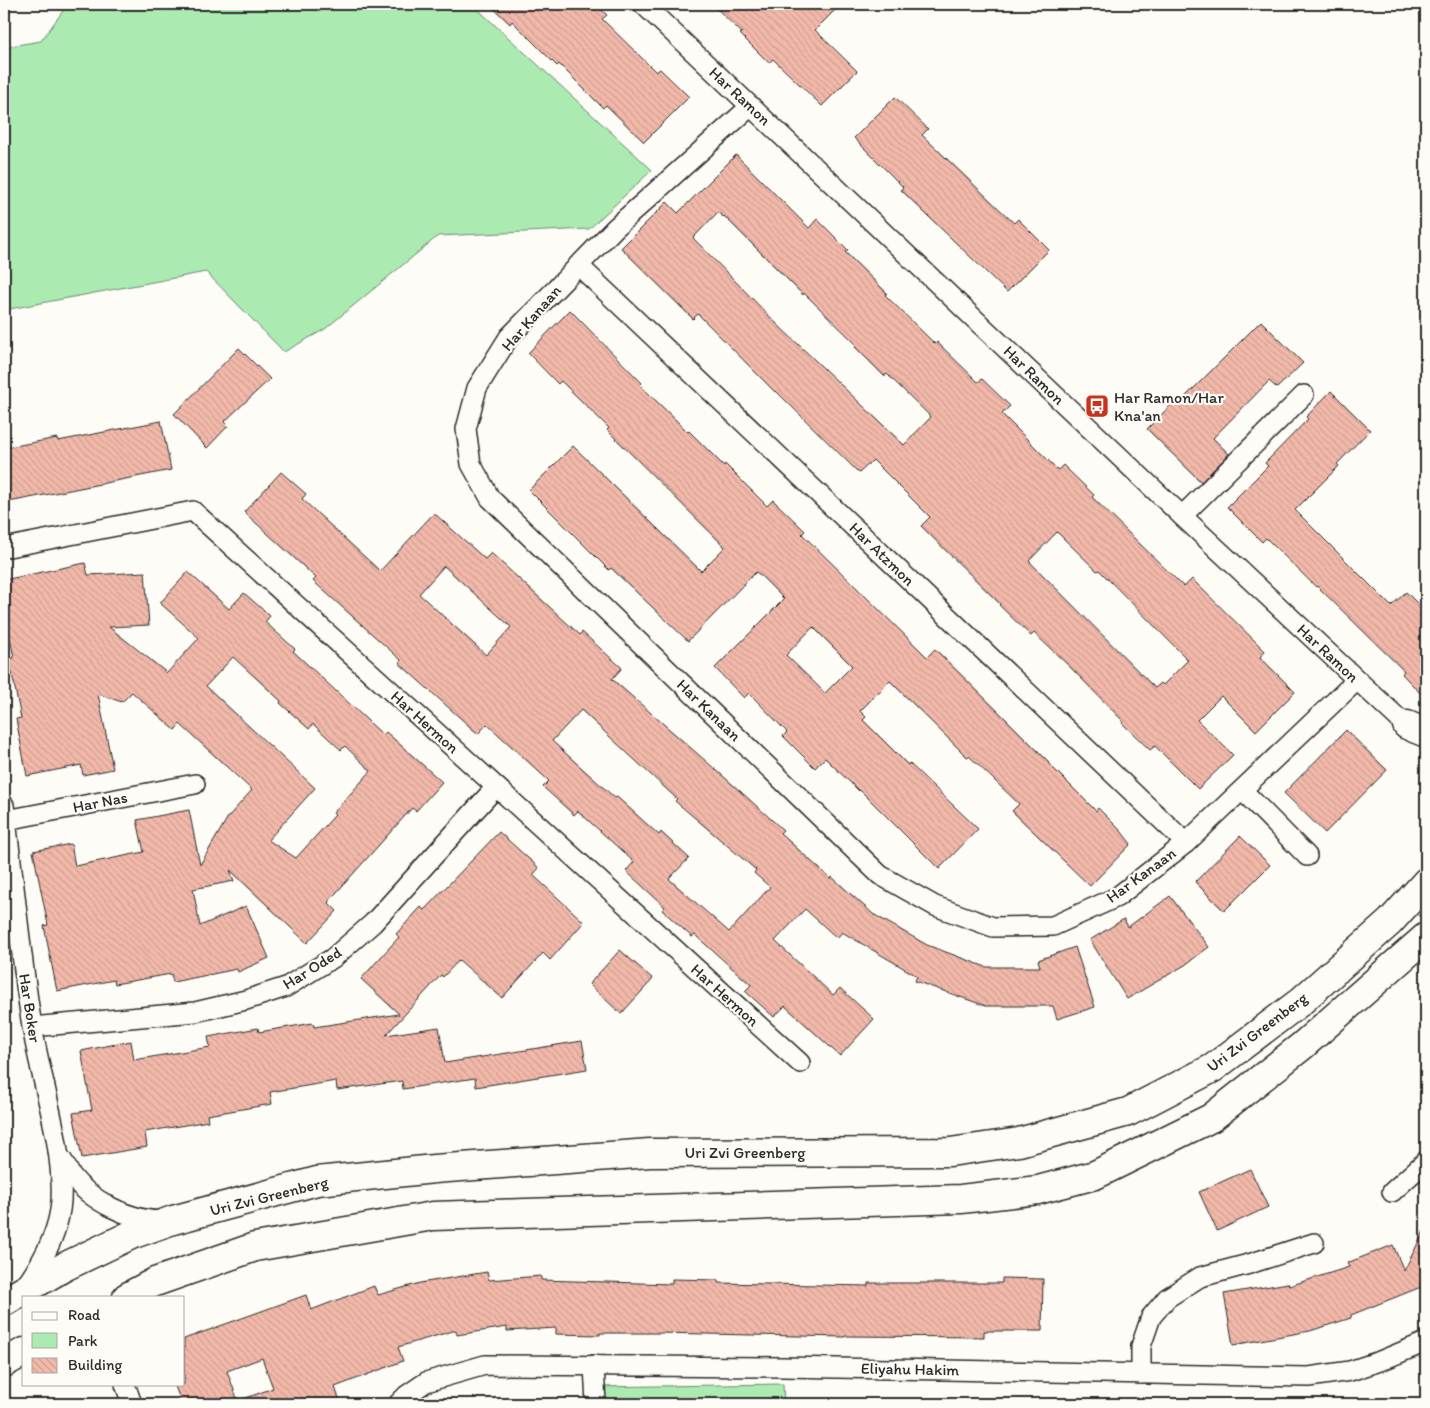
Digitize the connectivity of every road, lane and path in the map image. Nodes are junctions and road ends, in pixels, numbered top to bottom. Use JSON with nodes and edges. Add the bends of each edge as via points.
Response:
{"nodes":[{"id":1,"x":643,"y":4,"type":"edge"},
{"id":2,"x":751,"y":106,"type":"junction"},
{"id":3,"x":578,"y":265,"type":"junction"},
{"id":4,"x":1304,"y":395,"type":"dead end"},
{"id":5,"x":1182,"y":516,"type":"junction"},
{"id":6,"x":4,"y":548,"type":"edge"},
{"id":7,"x":1357,"y":680,"type":"junction"},
{"id":8,"x":1416,"y":729,"type":"edge"},
{"id":9,"x":1426,"y":744,"type":"edge"},
{"id":10,"x":195,"y":784,"type":"dead end"},
{"id":11,"x":496,"y":787,"type":"junction"},
{"id":12,"x":1242,"y":790,"type":"junction"},
{"id":13,"x":5,"y":812,"type":"edge"},
{"id":14,"x":1186,"y":843,"type":"junction"},
{"id":15,"x":1308,"y":856,"type":"dead end"},
{"id":16,"x":1426,"y":882,"type":"edge"},
{"id":17,"x":1425,"y":938,"type":"edge"},
{"id":18,"x":32,"y":1027,"type":"junction"},
{"id":19,"x":800,"y":1063,"type":"dead end"},
{"id":20,"x":57,"y":1152,"type":"junction"},
{"id":21,"x":1426,"y":1160,"type":"edge"},
{"id":22,"x":1392,"y":1192,"type":"dead end"},
{"id":23,"x":173,"y":1220,"type":"junction"},
{"id":24,"x":1314,"y":1243,"type":"dead end"},
{"id":25,"x":129,"y":1296,"type":"edge"},
{"id":26,"x":12,"y":1297,"type":"edge"},
{"id":27,"x":1426,"y":1342,"type":"edge"},
{"id":28,"x":22,"y":1353,"type":"edge"},
{"id":29,"x":4,"y":1363,"type":"edge"},
{"id":30,"x":594,"y":1365,"type":"junction"},
{"id":31,"x":1142,"y":1374,"type":"junction"},
{"id":32,"x":398,"y":1404,"type":"edge"},
{"id":33,"x":596,"y":1404,"type":"edge"}],
"edges":[{"from":1,"to":2,"type":"street","name":"Har Ramon"},
{"from":2,"to":3,"type":"street","name":"Har Kanaan"},
{"from":2,"to":5,"type":"street","name":"Har Ramon"},
{"from":3,"to":14,"type":"street","name":"Har Atzmon"},
{"from":3,"to":14,"type":"street","name":"Har Kanaan","via":[[509,337],[477,388],[466,429],[471,464],[490,498],[880,875],[935,906],[993,927],[1053,926],[1117,897]]},
{"from":4,"to":5,"type":"street"},
{"from":5,"to":7,"type":"street","name":"Har Ramon"},
{"from":6,"to":11,"type":"street","name":"Har Hermon","via":[[192,512]]},
{"from":7,"to":8,"type":"street","name":"Har Ramon"},
{"from":7,"to":12,"type":"street","name":"Har Kanaan"},
{"from":8,"to":9,"type":"street","name":"Har Ramon"},
{"from":10,"to":13,"type":"street","name":"Har Nas"},
{"from":11,"to":18,"type":"street","name":"Har Oded","via":[[373,923],[334,958],[286,987],[195,1012]]},
{"from":11,"to":19,"type":"street","name":"Har Hermon"},
{"from":12,"to":14,"type":"street","name":"Har Kanaan"},
{"from":12,"to":15,"type":"street"},
{"from":13,"to":18,"type":"street","name":"Har Boker"},
{"from":16,"to":23,"type":"main road","name":"Uri Zvi Greenberg","via":[[1390,922],[1300,1002],[1213,1068],[1128,1112],[1019,1142],[950,1152],[650,1153],[434,1169],[317,1181]]},
{"from":17,"to":25,"type":"main road","via":[[1302,1046],[1211,1118],[1095,1175],[1038,1190],[961,1199],[433,1216],[255,1247],[155,1282]]},
{"from":18,"to":20,"type":"street","name":"Har Boker"},
{"from":20,"to":23,"type":"street","name":"Har Boker","via":[[71,1174],[103,1203],[141,1218]]},
{"from":20,"to":26,"type":"street","name":"Har Boker","via":[[61,1176],[56,1226],[36,1271]]},
{"from":21,"to":22,"type":"street"},
{"from":23,"to":26,"type":"main road","name":"Uri Zvi Greenberg","via":[[131,1235],[64,1267]]},
{"from":24,"to":31,"type":"street","via":[[1200,1277],[1167,1298],[1151,1317],[1141,1346]]},
{"from":27,"to":31,"type":"street","name":"Eliyahu Hakim","via":[[1350,1371],[1309,1377]]},
{"from":28,"to":29,"type":"main road"},
{"from":30,"to":31,"type":"street","name":"Eliyahu Hakim"},
{"from":30,"to":32,"type":"street","name":"Eliyahu Hakim","via":[[485,1364],[426,1382]]},
{"from":30,"to":33,"type":"street"}]}
